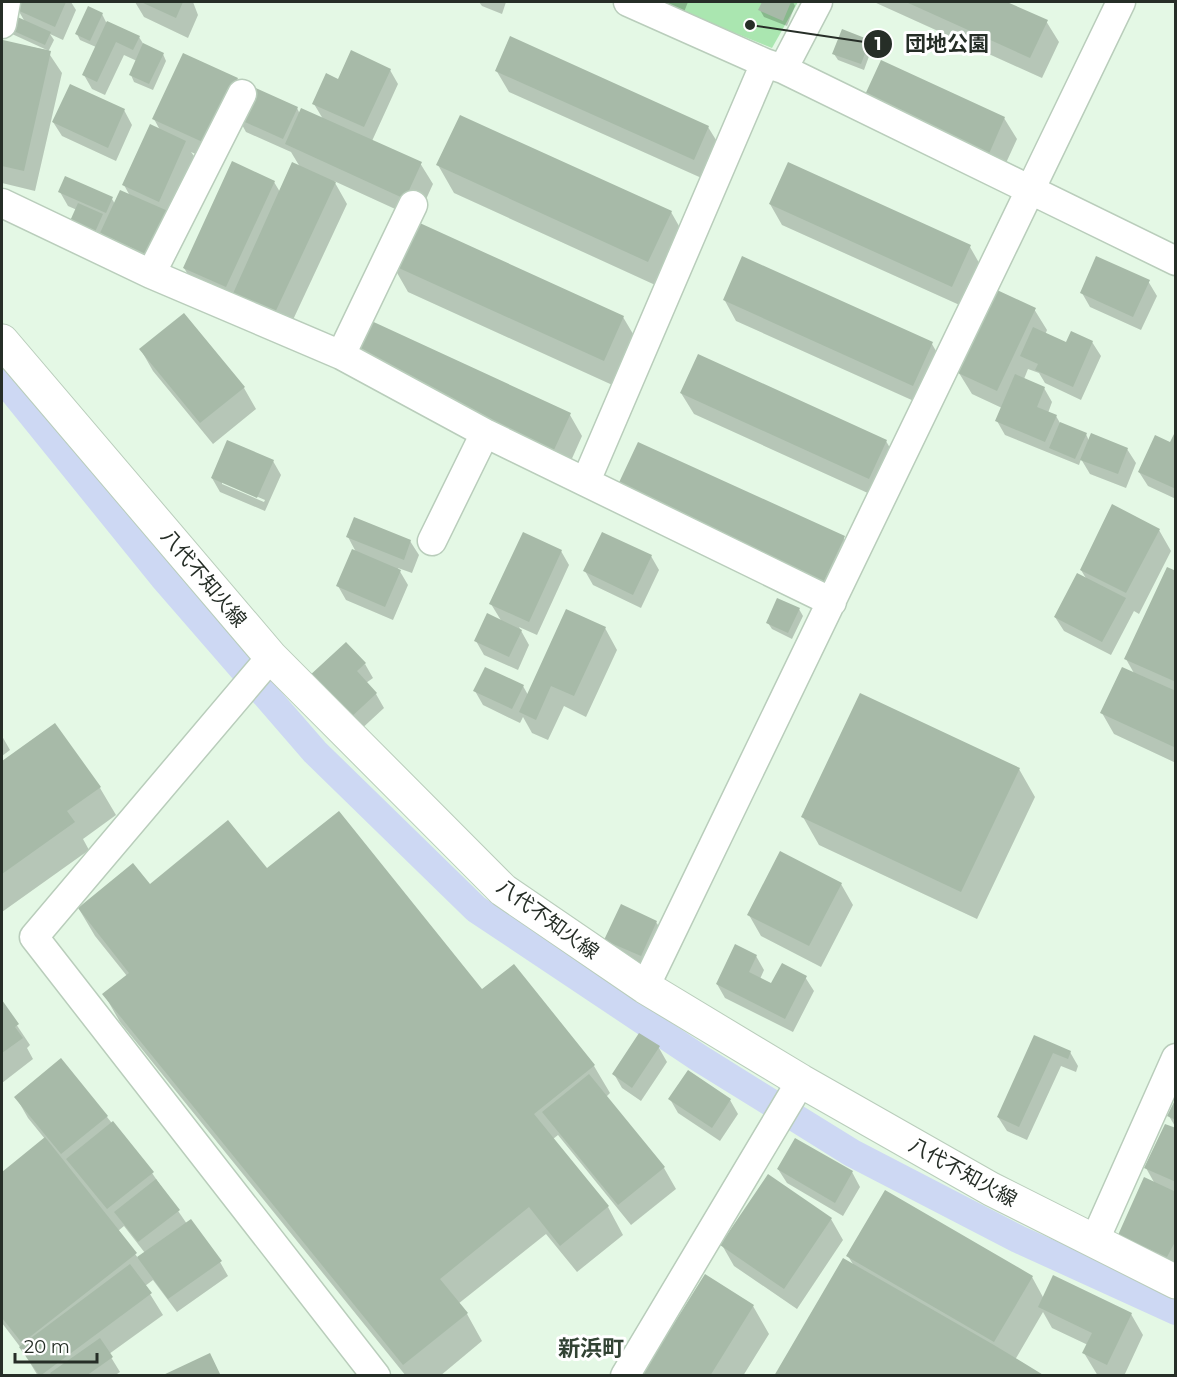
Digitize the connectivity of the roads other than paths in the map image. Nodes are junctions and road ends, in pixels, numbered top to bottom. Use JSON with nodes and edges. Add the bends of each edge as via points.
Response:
{"nodes":[{"id":1,"x":6,"y":2,"type":"edge"},
{"id":2,"x":628,"y":2,"type":"edge"},
{"id":3,"x":818,"y":2,"type":"edge"},
{"id":4,"x":1121,"y":2,"type":"edge"},
{"id":5,"x":2,"y":24,"type":"edge"},
{"id":6,"x":774,"y":66,"type":"junction"},
{"id":7,"x":242,"y":94,"type":"dead end"},
{"id":8,"x":1031,"y":191,"type":"junction"},
{"id":9,"x":2,"y":203,"type":"edge"},
{"id":10,"x":413,"y":205,"type":"dead end"},
{"id":11,"x":1176,"y":261,"type":"edge"},
{"id":12,"x":151,"y":274,"type":"junction"},
{"id":13,"x":2,"y":341,"type":"edge"},
{"id":14,"x":341,"y":356,"type":"junction"},
{"id":15,"x":485,"y":432,"type":"junction"},
{"id":16,"x":586,"y":481,"type":"junction"},
{"id":17,"x":432,"y":541,"type":"dead end"},
{"id":18,"x":832,"y":602,"type":"junction"},
{"id":19,"x":260,"y":672,"type":"junction"},
{"id":20,"x":645,"y":987,"type":"junction"},
{"id":21,"x":1176,"y":1058,"type":"edge"},
{"id":22,"x":791,"y":1100,"type":"junction"},
{"id":23,"x":1094,"y":1242,"type":"junction"},
{"id":24,"x":1176,"y":1282,"type":"edge"},
{"id":25,"x":376,"y":1376,"type":"edge"},
{"id":26,"x":625,"y":1376,"type":"edge"}],
"edges":[{"from":1,"to":5,"type":"street"},
{"from":2,"to":6,"type":"street"},
{"from":3,"to":6,"type":"street"},
{"from":4,"to":8,"type":"street"},
{"from":6,"to":8,"type":"street"},
{"from":6,"to":16,"type":"street"},
{"from":7,"to":12,"type":"street"},
{"from":8,"to":11,"type":"street"},
{"from":8,"to":18,"type":"street"},
{"from":9,"to":12,"type":"street"},
{"from":10,"to":14,"type":"street"},
{"from":12,"to":14,"type":"street"},
{"from":13,"to":19,"type":"main road","name":"八代不知火線"},
{"from":14,"to":15,"type":"street"},
{"from":15,"to":16,"type":"street"},
{"from":15,"to":17,"type":"street"},
{"from":16,"to":18,"type":"street"},
{"from":18,"to":20,"type":"street"},
{"from":19,"to":20,"type":"main road","name":"八代不知火線","via":[[503,890]]},
{"from":19,"to":25,"type":"street","via":[[34,937]]},
{"from":20,"to":22,"type":"main road","name":"八代不知火線"},
{"from":21,"to":23,"type":"street"},
{"from":22,"to":23,"type":"main road","name":"八代不知火線","via":[[991,1189]]},
{"from":22,"to":26,"type":"street"},
{"from":23,"to":24,"type":"main road","name":"八代不知火線"}]}
